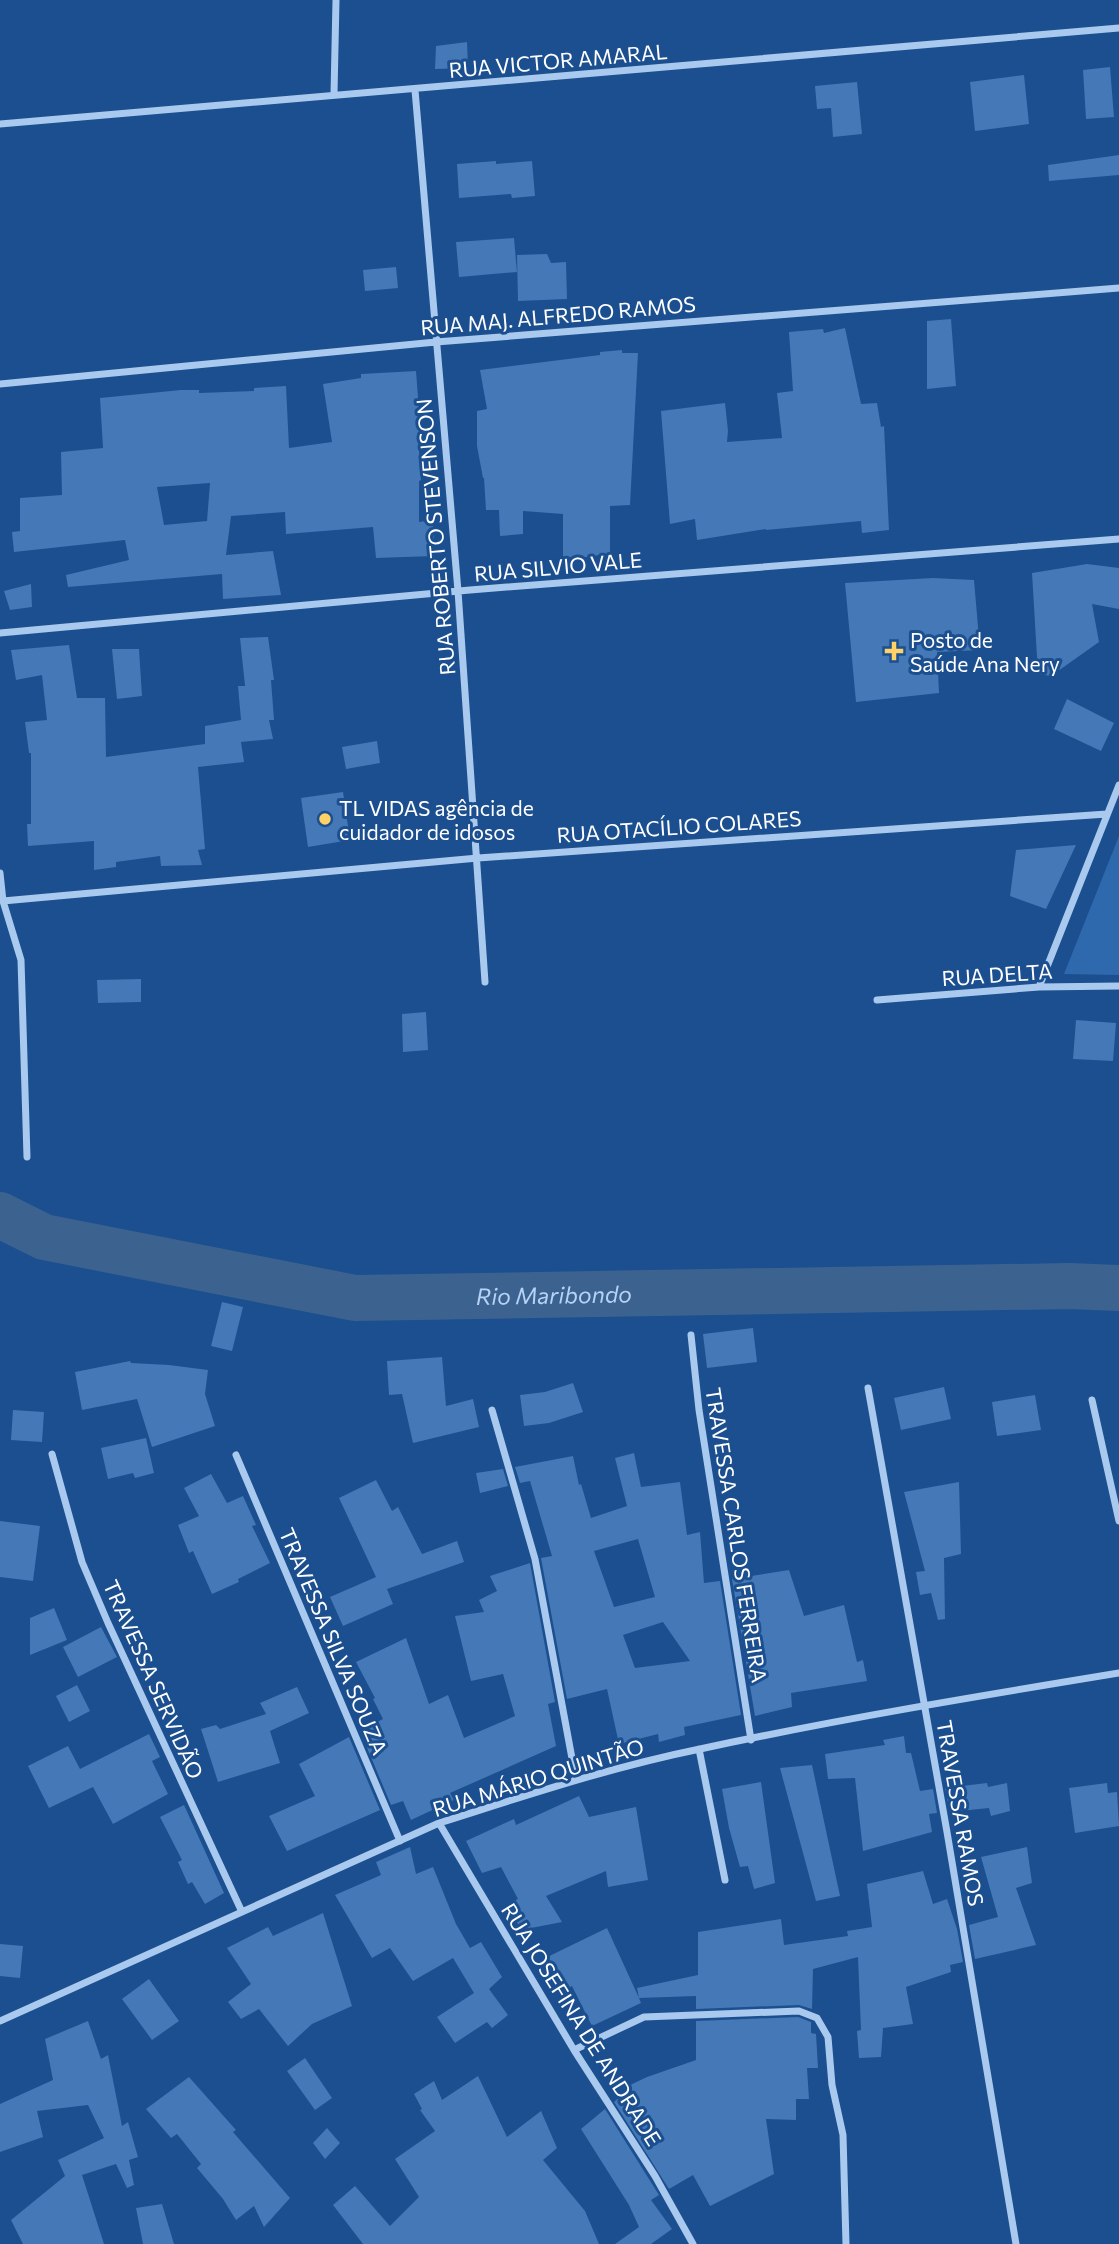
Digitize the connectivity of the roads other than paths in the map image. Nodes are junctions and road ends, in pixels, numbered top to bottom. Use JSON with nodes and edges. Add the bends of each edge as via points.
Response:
{"nodes":[{"id":1,"x":337,"y":0,"type":"edge"},
{"id":2,"x":1119,"y":28,"type":"edge"},
{"id":3,"x":415,"y":90,"type":"junction"},
{"id":4,"x":334,"y":94,"type":"junction"},
{"id":5,"x":0,"y":124,"type":"edge"},
{"id":6,"x":1119,"y":288,"type":"edge"},
{"id":7,"x":436,"y":341,"type":"junction"},
{"id":8,"x":0,"y":384,"type":"edge"},
{"id":9,"x":1119,"y":539,"type":"edge"},
{"id":10,"x":458,"y":592,"type":"junction"},
{"id":11,"x":0,"y":633,"type":"edge"},
{"id":12,"x":1119,"y":785,"type":"edge"},
{"id":13,"x":1107,"y":814,"type":"junction"},
{"id":14,"x":478,"y":858,"type":"junction"},
{"id":15,"x":0,"y":873,"type":"edge"},
{"id":16,"x":3,"y":901,"type":"junction"},
{"id":17,"x":485,"y":982,"type":"dead end"},
{"id":18,"x":1119,"y":986,"type":"edge"},
{"id":19,"x":1039,"y":987,"type":"junction"},
{"id":20,"x":877,"y":1000,"type":"dead end"},
{"id":21,"x":27,"y":1157,"type":"dead end"},
{"id":22,"x":691,"y":1335,"type":"dead end"},
{"id":23,"x":868,"y":1388,"type":"dead end"},
{"id":24,"x":1092,"y":1401,"type":"dead end"},
{"id":25,"x":492,"y":1410,"type":"dead end"},
{"id":26,"x":52,"y":1454,"type":"dead end"},
{"id":27,"x":236,"y":1455,"type":"dead end"},
{"id":28,"x":1119,"y":1521,"type":"edge"},
{"id":29,"x":1119,"y":1673,"type":"edge"},
{"id":30,"x":923,"y":1705,"type":"junction"},
{"id":31,"x":751,"y":1740,"type":"junction"},
{"id":32,"x":699,"y":1749,"type":"junction"},
{"id":33,"x":576,"y":1780,"type":"junction"},
{"id":34,"x":439,"y":1823,"type":"junction"},
{"id":35,"x":400,"y":1841,"type":"junction"},
{"id":36,"x":725,"y":1880,"type":"dead end"},
{"id":37,"x":242,"y":1912,"type":"junction"},
{"id":38,"x":0,"y":2021,"type":"edge"},
{"id":39,"x":574,"y":2050,"type":"junction"},
{"id":40,"x":693,"y":2244,"type":"edge"},
{"id":41,"x":846,"y":2244,"type":"edge"},
{"id":42,"x":1016,"y":2244,"type":"edge"}],
"edges":[{"from":1,"to":4,"type":"street"},
{"from":2,"to":3,"type":"street","name":"RUA VICTOR AMARAL"},
{"from":3,"to":4,"type":"street","name":"RUA VICTOR AMARAL"},
{"from":3,"to":7,"type":"street","name":"RUA ROBERTO STEVENSON"},
{"from":4,"to":5,"type":"street","name":"RUA VICTOR AMARAL"},
{"from":6,"to":7,"type":"street","name":"RUA MAJ. ALFREDO RAMOS"},
{"from":7,"to":8,"type":"street","name":"RUA MAJ. ALFREDO RAMOS"},
{"from":7,"to":10,"type":"street","name":"RUA ROBERTO STEVENSON"},
{"from":9,"to":10,"type":"street","name":"RUA SILVIO VALE"},
{"from":10,"to":11,"type":"street","name":"RUA SILVIO VALE"},
{"from":10,"to":14,"type":"street","name":"RUA ROBERTO STEVENSON"},
{"from":12,"to":13,"type":"street"},
{"from":13,"to":14,"type":"street","name":"RUA OTACÍLIO COLARES"},
{"from":13,"to":19,"type":"street"},
{"from":14,"to":16,"type":"street","name":"RUA OTACÍLIO COLARES"},
{"from":14,"to":17,"type":"street","name":"RUA ROBERTO STEVENSON"},
{"from":15,"to":16,"type":"street"},
{"from":16,"to":21,"type":"street","via":[[21,960]]},
{"from":18,"to":19,"type":"street","name":"RUA DELTA"},
{"from":19,"to":20,"type":"street","name":"RUA DELTA"},
{"from":22,"to":31,"type":"street","name":"TRAVESSA CARLOS FERREIRA"},
{"from":23,"to":30,"type":"street","name":"TRAVESSA RAMOS"},
{"from":24,"to":28,"type":"street"},
{"from":25,"to":33,"type":"street","via":[[535,1559]]},
{"from":26,"to":37,"type":"street","name":"TRAVESSA SERVIDÃO","via":[[82,1562]]},
{"from":27,"to":35,"type":"street","name":"TRAVESSA SILVA SOUZA"},
{"from":29,"to":30,"type":"street","name":"RUA MÁRIO QUINTÃO"},
{"from":30,"to":31,"type":"street","name":"RUA MÁRIO QUINTÃO"},
{"from":30,"to":42,"type":"street","name":"TRAVESSA RAMOS"},
{"from":31,"to":32,"type":"street","name":"RUA MÁRIO QUINTÃO"},
{"from":32,"to":33,"type":"street","name":"RUA MÁRIO QUINTÃO"},
{"from":32,"to":36,"type":"street"},
{"from":33,"to":34,"type":"street","name":"RUA MÁRIO QUINTÃO"},
{"from":34,"to":35,"type":"street","name":"RUA MÁRIO QUINTÃO"},
{"from":34,"to":39,"type":"street","name":"RUA JOSEFINA DE ANDRADE"},
{"from":35,"to":37,"type":"street","name":"RUA MÁRIO QUINTÃO"},
{"from":37,"to":38,"type":"street","name":"RUA MÁRIO QUINTÃO"},
{"from":39,"to":40,"type":"street","name":"RUA JOSEFINA DE ANDRADE"},
{"from":39,"to":41,"type":"street","via":[[644,2017],[799,2011],[817,2018],[828,2037],[832,2085],[844,2135]]}]}
